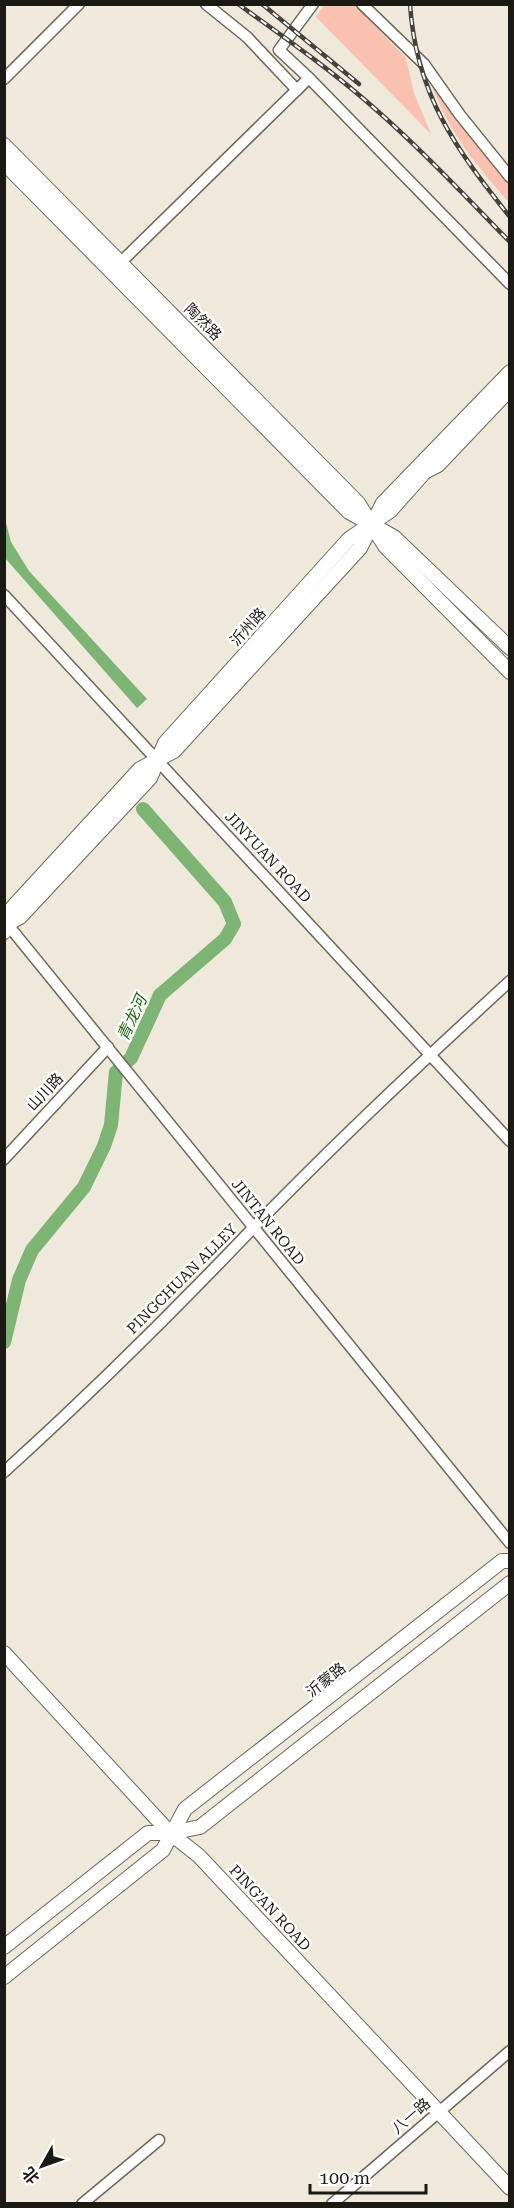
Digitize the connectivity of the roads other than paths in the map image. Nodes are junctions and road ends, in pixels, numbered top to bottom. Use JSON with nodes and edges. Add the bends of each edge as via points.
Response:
{"nodes":[{"id":1,"x":79,"y":4,"type":"edge"},
{"id":2,"x":206,"y":4,"type":"edge"},
{"id":3,"x":313,"y":4,"type":"edge"},
{"id":4,"x":362,"y":4,"type":"edge"},
{"id":5,"x":309,"y":78,"type":"junction"},
{"id":6,"x":4,"y":79,"type":"edge"},
{"id":7,"x":297,"y":90,"type":"junction"},
{"id":8,"x":4,"y":145,"type":"edge"},
{"id":9,"x":4,"y":163,"type":"edge"},
{"id":10,"x":510,"y":177,"type":"edge"},
{"id":11,"x":74,"y":232,"type":"junction"},
{"id":12,"x":102,"y":243,"type":"junction"},
{"id":13,"x":121,"y":262,"type":"junction"},
{"id":14,"x":510,"y":284,"type":"edge"},
{"id":15,"x":132,"y":291,"type":"junction"},
{"id":16,"x":166,"y":308,"type":"junction"},
{"id":17,"x":510,"y":362,"type":"edge"},
{"id":18,"x":510,"y":372,"type":"edge"},
{"id":19,"x":510,"y":381,"type":"edge"},
{"id":20,"x":510,"y":389,"type":"edge"},
{"id":21,"x":422,"y":469,"type":"junction"},
{"id":22,"x":373,"y":526,"type":"junction"},
{"id":23,"x":4,"y":595,"type":"edge"},
{"id":24,"x":510,"y":648,"type":"edge"},
{"id":25,"x":510,"y":672,"type":"edge"},
{"id":26,"x":157,"y":760,"type":"junction"},
{"id":27,"x":6,"y":926,"type":"edge"},
{"id":28,"x":510,"y":981,"type":"edge"},
{"id":29,"x":108,"y":1047,"type":"junction"},
{"id":30,"x":431,"y":1053,"type":"junction"},
{"id":31,"x":510,"y":1141,"type":"edge"},
{"id":32,"x":4,"y":1159,"type":"edge"},
{"id":33,"x":253,"y":1228,"type":"junction"},
{"id":34,"x":4,"y":1472,"type":"edge"},
{"id":35,"x":510,"y":1543,"type":"edge"},
{"id":36,"x":510,"y":1561,"type":"edge"},
{"id":37,"x":510,"y":1583,"type":"edge"},
{"id":38,"x":4,"y":1653,"type":"edge"},
{"id":39,"x":170,"y":1833,"type":"junction"},
{"id":40,"x":4,"y":1947,"type":"edge"},
{"id":41,"x":4,"y":1977,"type":"edge"},
{"id":42,"x":510,"y":2051,"type":"edge"},
{"id":43,"x":440,"y":2111,"type":"junction"},
{"id":44,"x":159,"y":2140,"type":"dead end"},
{"id":45,"x":510,"y":2188,"type":"edge"},
{"id":46,"x":82,"y":2204,"type":"edge"},
{"id":47,"x":332,"y":2204,"type":"edge"}],
"edges":[{"from":1,"to":6,"type":"street"},
{"from":2,"to":7,"type":"street","via":[[248,37]]},
{"from":3,"to":5,"type":"street","via":[[279,50]]},
{"from":4,"to":10,"type":"street","via":[[424,64]]},
{"from":5,"to":7,"type":"street"},
{"from":5,"to":14,"type":"street"},
{"from":7,"to":13,"type":"street"},
{"from":8,"to":12,"type":"main road","name":"陶然路"},
{"from":9,"to":11,"type":"main road","name":"陶然路"},
{"from":11,"to":12,"type":"main road","via":[[104,255]]},
{"from":11,"to":15,"type":"main road","name":"陶然路"},
{"from":12,"to":13,"type":"main road","name":"陶然路"},
{"from":13,"to":16,"type":"main road","name":"陶然路"},
{"from":15,"to":16,"type":"main road","via":[[129,279]]},
{"from":15,"to":22,"type":"main road","name":"陶然路","via":[[350,512]]},
{"from":16,"to":22,"type":"main road","name":"陶然路","via":[[358,503]]},
{"from":17,"to":21,"type":"main road","via":[[429,449]]},
{"from":18,"to":21,"type":"main road","name":"沂州路"},
{"from":19,"to":21,"type":"main road","name":"沂州路"},
{"from":20,"to":21,"type":"main road","via":[[438,465]]},
{"from":21,"to":22,"type":"main road","name":"沂州路","via":[[390,511]]},
{"from":22,"to":24,"type":"main road","name":"陶然路","via":[[394,537]]},
{"from":22,"to":25,"type":"main road","name":"陶然路","via":[[385,546]]},
{"from":22,"to":26,"type":"main road","name":"沂州路","via":[[350,539],[165,743]]},
{"from":23,"to":26,"type":"street","name":"JINYUAN ROAD"},
{"from":26,"to":27,"type":"main road","name":"沂州路","via":[[150,778],[20,917]]},
{"from":26,"to":30,"type":"street","name":"JINYUAN ROAD"},
{"from":27,"to":29,"type":"street","name":"JINTAN ROAD"},
{"from":28,"to":30,"type":"street","name":"PINGCHUAN ALLEY"},
{"from":29,"to":32,"type":"street","name":"山川路"},
{"from":29,"to":33,"type":"street","name":"JINTAN ROAD"},
{"from":30,"to":31,"type":"street","name":"JINYUAN ROAD"},
{"from":30,"to":33,"type":"street","name":"PINGCHUAN ALLEY"},
{"from":33,"to":34,"type":"street","name":"PINGCHUAN ALLEY","via":[[111,1372]]},
{"from":33,"to":35,"type":"street","name":"JINTAN ROAD"},
{"from":36,"to":39,"type":"main road","name":"沂蒙路","via":[[502,1561],[184,1809]]},
{"from":37,"to":39,"type":"main road","via":[[200,1827]]},
{"from":38,"to":39,"type":"main road","name":"PING'AN ROAD"},
{"from":39,"to":40,"type":"main road","via":[[148,1833]]},
{"from":39,"to":41,"type":"main road","name":"沂蒙路","via":[[163,1850]]},
{"from":39,"to":43,"type":"main road","name":"PING'AN ROAD","via":[[199,1856]]},
{"from":42,"to":43,"type":"street","name":"八一路"},
{"from":43,"to":45,"type":"main road","name":"PING'AN ROAD"},
{"from":43,"to":47,"type":"street","name":"八一路"},
{"from":44,"to":46,"type":"street"}]}
